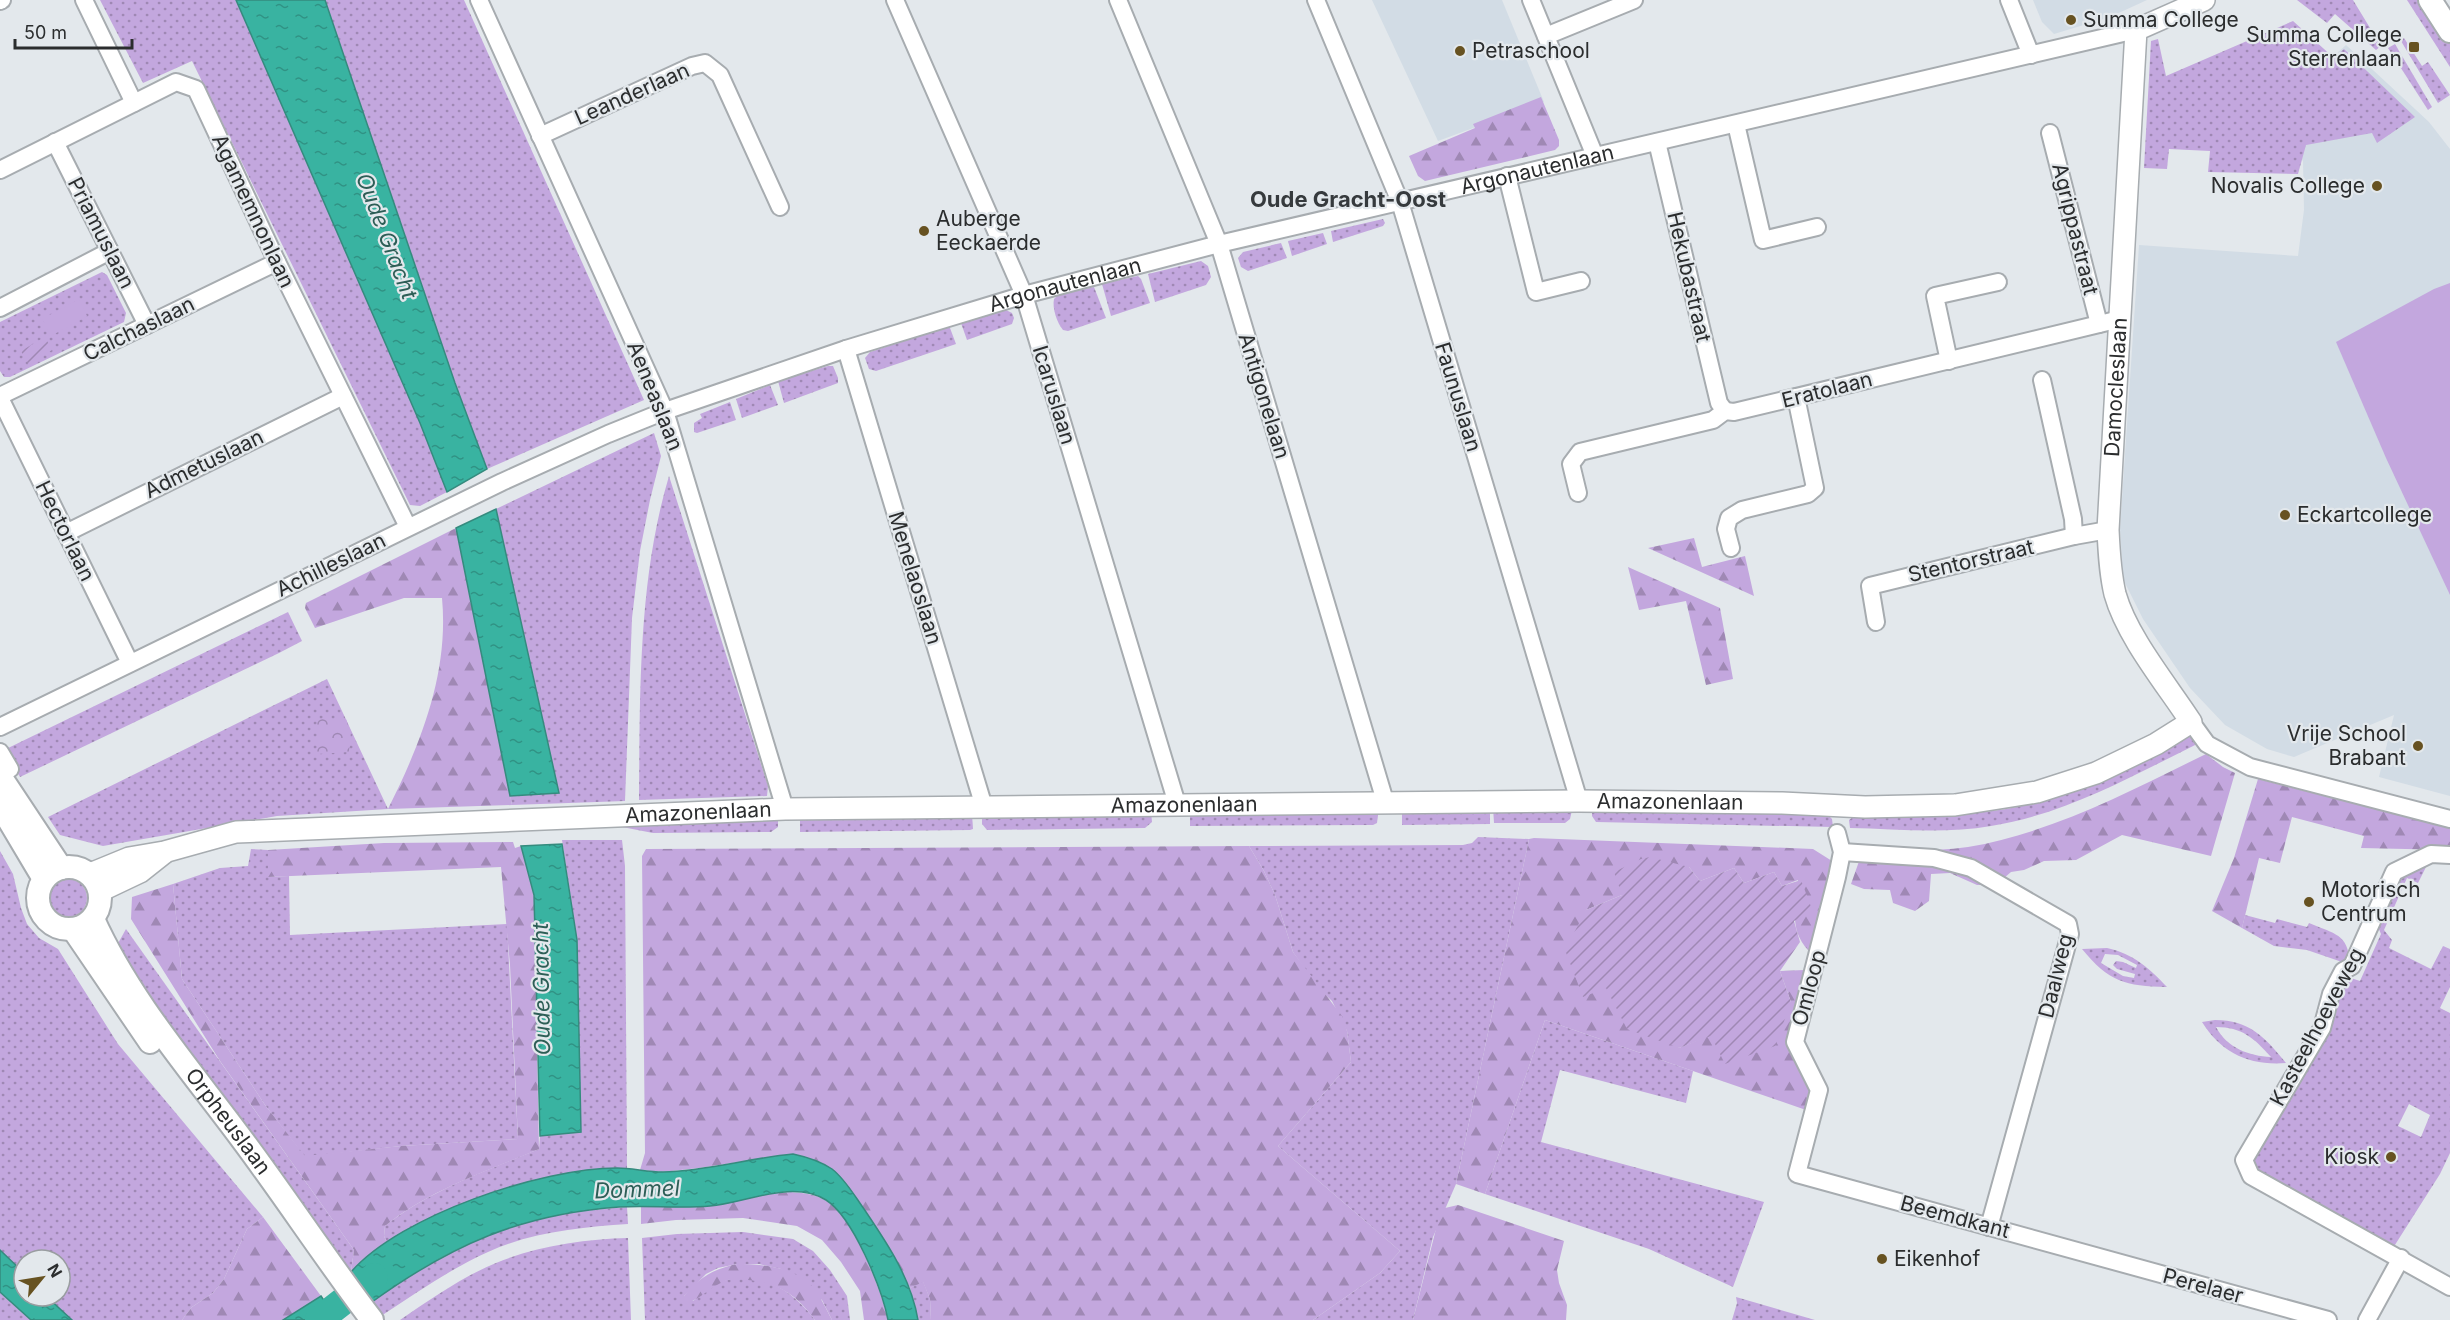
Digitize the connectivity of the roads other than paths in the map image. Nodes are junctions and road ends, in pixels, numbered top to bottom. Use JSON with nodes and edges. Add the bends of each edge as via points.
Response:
{"nodes":[{"id":1,"x":84,"y":0,"type":"edge"},
{"id":2,"x":479,"y":0,"type":"edge"},
{"id":3,"x":896,"y":0,"type":"edge"},
{"id":4,"x":1118,"y":0,"type":"edge"},
{"id":5,"x":1316,"y":0,"type":"edge"},
{"id":6,"x":1531,"y":0,"type":"edge"},
{"id":7,"x":1634,"y":0,"type":"edge"},
{"id":8,"x":2009,"y":0,"type":"edge"},
{"id":9,"x":2204,"y":0,"type":"edge"},
{"id":10,"x":2430,"y":0,"type":"edge"},
{"id":11,"x":2136,"y":30,"type":"junction"},
{"id":12,"x":2450,"y":31,"type":"edge"},
{"id":13,"x":1546,"y":36,"type":"junction"},
{"id":14,"x":2031,"y":55,"type":"junction"},
{"id":15,"x":134,"y":103,"type":"junction"},
{"id":16,"x":1736,"y":123,"type":"junction"},
{"id":17,"x":2050,"y":134,"type":"dead end"},
{"id":18,"x":540,"y":136,"type":"junction"},
{"id":19,"x":55,"y":142,"type":"junction"},
{"id":20,"x":1657,"y":142,"type":"junction"},
{"id":21,"x":1595,"y":156,"type":"junction"},
{"id":22,"x":0,"y":170,"type":"edge"},
{"id":23,"x":1507,"y":176,"type":"junction"},
{"id":24,"x":1400,"y":202,"type":"junction"},
{"id":25,"x":780,"y":207,"type":"dead end"},
{"id":26,"x":1816,"y":227,"type":"dead end"},
{"id":27,"x":1219,"y":244,"type":"junction"},
{"id":28,"x":110,"y":251,"type":"junction"},
{"id":29,"x":277,"y":262,"type":"junction"},
{"id":30,"x":1581,"y":281,"type":"dead end"},
{"id":31,"x":1998,"y":282,"type":"dead end"},
{"id":32,"x":1024,"y":295,"type":"junction"},
{"id":33,"x":0,"y":308,"type":"edge"},
{"id":34,"x":2110,"y":322,"type":"junction"},
{"id":35,"x":147,"y":325,"type":"junction"},
{"id":36,"x":846,"y":349,"type":"junction"},
{"id":37,"x":1948,"y":361,"type":"junction"},
{"id":38,"x":2043,"y":380,"type":"dead end"},
{"id":39,"x":343,"y":396,"type":"junction"},
{"id":40,"x":0,"y":397,"type":"edge"},
{"id":41,"x":1796,"y":397,"type":"junction"},
{"id":42,"x":665,"y":411,"type":"junction"},
{"id":43,"x":1725,"y":411,"type":"junction"},
{"id":44,"x":1578,"y":494,"type":"dead end"},
{"id":45,"x":408,"y":527,"type":"junction"},
{"id":46,"x":2108,"y":530,"type":"junction"},
{"id":47,"x":66,"y":533,"type":"junction"},
{"id":48,"x":2074,"y":536,"type":"junction"},
{"id":49,"x":1731,"y":548,"type":"dead end"},
{"id":50,"x":1876,"y":621,"type":"dead end"},
{"id":51,"x":130,"y":663,"type":"junction"},
{"id":52,"x":2191,"y":722,"type":"junction"},
{"id":53,"x":0,"y":727,"type":"edge"},
{"id":54,"x":0,"y":752,"type":"edge"},
{"id":55,"x":0,"y":776,"type":"edge"},
{"id":56,"x":1385,"y":801,"type":"junction"},
{"id":57,"x":1579,"y":801,"type":"junction"},
{"id":58,"x":1177,"y":804,"type":"junction"},
{"id":59,"x":0,"y":805,"type":"edge"},
{"id":60,"x":984,"y":807,"type":"junction"},
{"id":61,"x":785,"y":809,"type":"junction"},
{"id":62,"x":2450,"y":819,"type":"edge"},
{"id":63,"x":1837,"y":833,"type":"dead end"},
{"id":64,"x":1842,"y":852,"type":"junction"},
{"id":65,"x":2450,"y":855,"type":"edge"},
{"id":66,"x":53,"y":873,"type":"junction"},
{"id":67,"x":95,"y":883,"type":"junction"},
{"id":68,"x":83,"y":924,"type":"junction"},
{"id":69,"x":1797,"y":1173,"type":"joint"},
{"id":70,"x":1989,"y":1227,"type":"junction"},
{"id":71,"x":2401,"y":1258,"type":"junction"},
{"id":72,"x":2112,"y":1261,"type":"joint"},
{"id":73,"x":2450,"y":1287,"type":"edge"},
{"id":74,"x":366,"y":1318,"type":"edge"},
{"id":75,"x":2328,"y":1320,"type":"edge"},
{"id":76,"x":2367,"y":1320,"type":"edge"}],
"edges":[{"from":1,"to":15,"type":"street"},
{"from":2,"to":18,"type":"street","name":"Aeneaslaan"},
{"from":3,"to":32,"type":"street","name":"Icaruslaan"},
{"from":4,"to":27,"type":"street","name":"Antigonelaan"},
{"from":5,"to":24,"type":"street","name":"Faunuslaan"},
{"from":6,"to":13,"type":"street"},
{"from":7,"to":13,"type":"street"},
{"from":8,"to":14,"type":"street"},
{"from":9,"to":11,"type":"street","name":"Argonautenlaan"},
{"from":10,"to":12,"type":"main road"},
{"from":11,"to":14,"type":"street","name":"Argonautenlaan"},
{"from":11,"to":34,"type":"street","name":"Damocleslaan"},
{"from":13,"to":21,"type":"street"},
{"from":14,"to":16,"type":"street","name":"Argonautenlaan"},
{"from":15,"to":19,"type":"street","name":"Agamemnonlaan"},
{"from":15,"to":29,"type":"street","name":"Agamemnonlaan","via":[[176,82],[196,90]]},
{"from":16,"to":20,"type":"street","name":"Argonautenlaan"},
{"from":16,"to":26,"type":"street","via":[[1763,240]]},
{"from":17,"to":34,"type":"street","name":"Agrippastraat"},
{"from":18,"to":25,"type":"street","name":"Leanderlaan","via":[[705,63],[720,75]]},
{"from":18,"to":42,"type":"street","name":"Aeneaslaan"},
{"from":19,"to":22,"type":"street","name":"Agamemnonlaan"},
{"from":19,"to":28,"type":"street","name":"Priamuslaan"},
{"from":20,"to":21,"type":"street","name":"Argonautenlaan"},
{"from":20,"to":43,"type":"street","name":"Hekubastraat","via":[[1719,403]]},
{"from":21,"to":23,"type":"street","name":"Argonautenlaan"},
{"from":23,"to":24,"type":"street","name":"Argonautenlaan"},
{"from":23,"to":30,"type":"street","via":[[1536,292]]},
{"from":24,"to":27,"type":"street","name":"Argonautenlaan"},
{"from":24,"to":57,"type":"street","name":"Faunuslaan"},
{"from":27,"to":32,"type":"street","name":"Argonautenlaan"},
{"from":27,"to":56,"type":"street","name":"Antigonelaan"},
{"from":28,"to":33,"type":"street"},
{"from":28,"to":35,"type":"street","name":"Priamuslaan"},
{"from":29,"to":35,"type":"street","name":"Calchaslaan"},
{"from":29,"to":39,"type":"street","name":"Agamemnonlaan"},
{"from":31,"to":37,"type":"street","via":[[1935,296]]},
{"from":32,"to":36,"type":"street","name":"Argonautenlaan"},
{"from":32,"to":58,"type":"street","name":"Icaruslaan"},
{"from":34,"to":37,"type":"street","name":"Eratolaan"},
{"from":34,"to":46,"type":"street","name":"Damocleslaan"},
{"from":35,"to":40,"type":"street","name":"Calchaslaan"},
{"from":36,"to":42,"type":"street","name":"Argonautenlaan"},
{"from":36,"to":60,"type":"street","name":"Menelaoslaan"},
{"from":37,"to":41,"type":"street","name":"Eratolaan"},
{"from":38,"to":48,"type":"street"},
{"from":39,"to":45,"type":"street","name":"Agamemnonlaan"},
{"from":39,"to":47,"type":"street","name":"Admetuslaan"},
{"from":40,"to":47,"type":"street","name":"Hectorlaan"},
{"from":41,"to":43,"type":"street","name":"Eratolaan"},
{"from":41,"to":49,"type":"street","via":[[1815,488],[1808,494],[1742,510],[1729,518],[1726,529]]},
{"from":42,"to":45,"type":"street","name":"Achilleslaan"},
{"from":42,"to":61,"type":"street","name":"Aeneaslaan"},
{"from":43,"to":44,"type":"street","name":"Eratolaan","via":[[1713,420],[1580,452],[1571,464]]},
{"from":45,"to":51,"type":"street","name":"Achilleslaan"},
{"from":46,"to":48,"type":"street","name":"Stentorstraat"},
{"from":46,"to":52,"type":"street","name":"Damocleslaan","via":[[2116,596],[2130,630]]},
{"from":47,"to":51,"type":"street","name":"Hectorlaan"},
{"from":48,"to":50,"type":"street","name":"Stentorstraat","via":[[1870,586]]},
{"from":51,"to":53,"type":"street","name":"Achilleslaan"},
{"from":52,"to":57,"type":"street","name":"Amazonenlaan","via":[[2096,773],[2037,792],[1956,805]]},
{"from":52,"to":62,"type":"street","via":[[2207,744],[2250,767]]},
{"from":54,"to":55,"type":"street","via":[[10,770]]},
{"from":55,"to":66,"type":"main road"},
{"from":56,"to":57,"type":"street","name":"Amazonenlaan"},
{"from":56,"to":58,"type":"street","name":"Amazonenlaan"},
{"from":58,"to":60,"type":"street","name":"Amazonenlaan"},
{"from":59,"to":66,"type":"main road"},
{"from":60,"to":61,"type":"street","name":"Amazonenlaan"},
{"from":61,"to":67,"type":"street","name":"Amazonenlaan","via":[[236,832],[164,852],[140,872]]},
{"from":63,"to":64,"type":"street","name":"Omloop"},
{"from":64,"to":69,"type":"street","name":"Omloop","via":[[1795,1042],[1820,1090]]},
{"from":64,"to":70,"type":"street","name":"Daalweg","via":[[1934,858],[1971,867],[2068,924],[2070,934]]},
{"from":65,"to":71,"type":"street","name":"Kasteelhoeveweg","via":[[2431,854],[2394,872],[2352,966],[2343,971],[2331,994],[2322,1028],[2244,1160],[2251,1176]]},
{"from":66,"to":67,"type":"main road","via":[[81,869]]},
{"from":66,"to":68,"type":"main road","via":[[38,896],[42,913],[55,926]]},
{"from":67,"to":68,"type":"main road","via":[[100,906]]},
{"from":68,"to":74,"type":"main road","name":"Orpheuslaan","via":[[138,1026]]},
{"from":69,"to":70,"type":"street","name":"Beemdkant"},
{"from":70,"to":72,"type":"street","name":"Beemdkant"},
{"from":71,"to":73,"type":"street"},
{"from":71,"to":76,"type":"street"},
{"from":72,"to":75,"type":"street","name":"Perelaer"}]}
